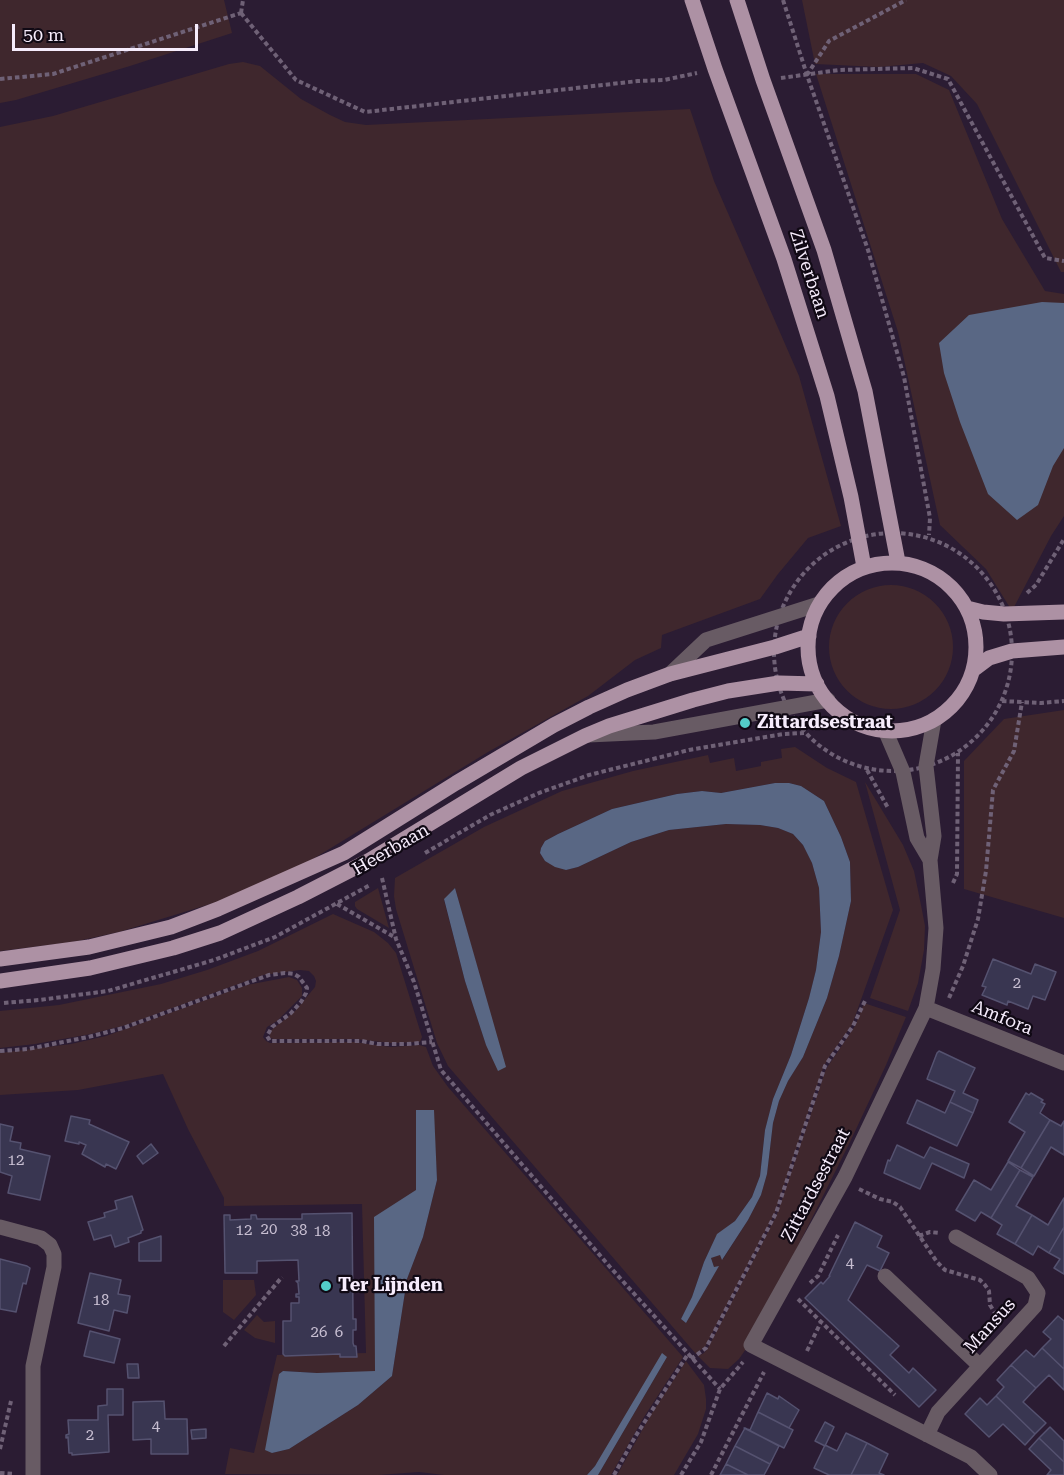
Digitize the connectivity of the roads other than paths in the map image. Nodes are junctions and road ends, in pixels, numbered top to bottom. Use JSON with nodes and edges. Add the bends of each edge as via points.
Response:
{"nodes":[{"id":1,"x":692,"y":0,"type":"edge"},
{"id":2,"x":737,"y":0,"type":"edge"},
{"id":3,"x":898,"y":562,"type":"junction"},
{"id":4,"x":864,"y":567,"type":"junction"},
{"id":5,"x":819,"y":604,"type":"junction"},
{"id":6,"x":967,"y":608,"type":"junction"},
{"id":7,"x":1064,"y":612,"type":"edge"},
{"id":8,"x":809,"y":636,"type":"junction"},
{"id":9,"x":1064,"y":647,"type":"edge"},
{"id":10,"x":973,"y":670,"type":"junction"},
{"id":11,"x":670,"y":674,"type":"junction"},
{"id":12,"x":817,"y":684,"type":"junction"},
{"id":13,"x":828,"y":700,"type":"junction"},
{"id":14,"x":934,"y":720,"type":"junction"},
{"id":15,"x":885,"y":730,"type":"junction"},
{"id":16,"x":585,"y":736,"type":"junction"},
{"id":17,"x":930,"y":860,"type":"junction"},
{"id":18,"x":0,"y":959,"type":"edge"},
{"id":19,"x":0,"y":981,"type":"edge"},
{"id":20,"x":926,"y":1008,"type":"junction"},
{"id":21,"x":1064,"y":1063,"type":"edge"},
{"id":22,"x":0,"y":1227,"type":"edge"},
{"id":23,"x":956,"y":1237,"type":"dead end"},
{"id":24,"x":885,"y":1276,"type":"dead end"},
{"id":25,"x":980,"y":1366,"type":"junction"},
{"id":26,"x":927,"y":1435,"type":"junction"},
{"id":27,"x":33,"y":1475,"type":"edge"},
{"id":28,"x":990,"y":1475,"type":"edge"}],
"edges":[{"from":1,"to":4,"type":"main road","name":"Zilverbaan","via":[[784,259],[827,396]]},
{"from":2,"to":3,"type":"main road","name":"Zilverbaan","via":[[824,250],[865,391]]},
{"from":3,"to":4,"type":"main road"},
{"from":3,"to":6,"type":"main road","via":[[923,568],[941,578]]},
{"from":4,"to":5,"type":"main road","via":[[833,586]]},
{"from":5,"to":8,"type":"main road"},
{"from":5,"to":11,"type":"street","name":"Heerbaan","via":[[706,640]]},
{"from":6,"to":7,"type":"main road","via":[[983,612]]},
{"from":6,"to":10,"type":"main road","via":[[976,636]]},
{"from":8,"to":11,"type":"main road","name":"Heerbaan"},
{"from":8,"to":12,"type":"main road","via":[[809,662]]},
{"from":9,"to":10,"type":"main road","via":[[1012,651],[989,658]]},
{"from":10,"to":14,"type":"main road","via":[[961,696]]},
{"from":11,"to":18,"type":"main road","name":"Heerbaan","via":[[554,725],[344,853],[218,909],[171,927],[89,948]]},
{"from":12,"to":13,"type":"main road"},
{"from":12,"to":16,"type":"main road","name":"Heerbaan","via":[[778,683],[728,691],[638,716]]},
{"from":13,"to":15,"type":"main road","via":[[858,723]]},
{"from":13,"to":16,"type":"street","name":"Heerbaan","via":[[654,732]]},
{"from":14,"to":15,"type":"main road","via":[[907,729]]},
{"from":14,"to":17,"type":"street","name":"Zittardsestraat","via":[[926,766],[934,836]]},
{"from":15,"to":17,"type":"street","name":"Zittardsestraat","via":[[903,772],[917,838]]},
{"from":16,"to":19,"type":"main road","name":"Heerbaan","via":[[521,768],[370,860],[220,933],[90,968]]},
{"from":17,"to":20,"type":"street","name":"Zittardsestraat","via":[[936,928]]},
{"from":20,"to":21,"type":"street","name":"Amfora"},
{"from":20,"to":26,"type":"street","name":"Zittardsestraat","via":[[845,1177],[751,1345]]},
{"from":22,"to":27,"type":"street","via":[[41,1238],[54,1254],[33,1366]]},
{"from":23,"to":25,"type":"street","name":"Mansus","via":[[1028,1278],[1038,1293],[1035,1306]]},
{"from":24,"to":25,"type":"street"},
{"from":25,"to":26,"type":"street","name":"Mansus","via":[[938,1412]]},
{"from":26,"to":28,"type":"street","via":[[971,1457]]}]}
